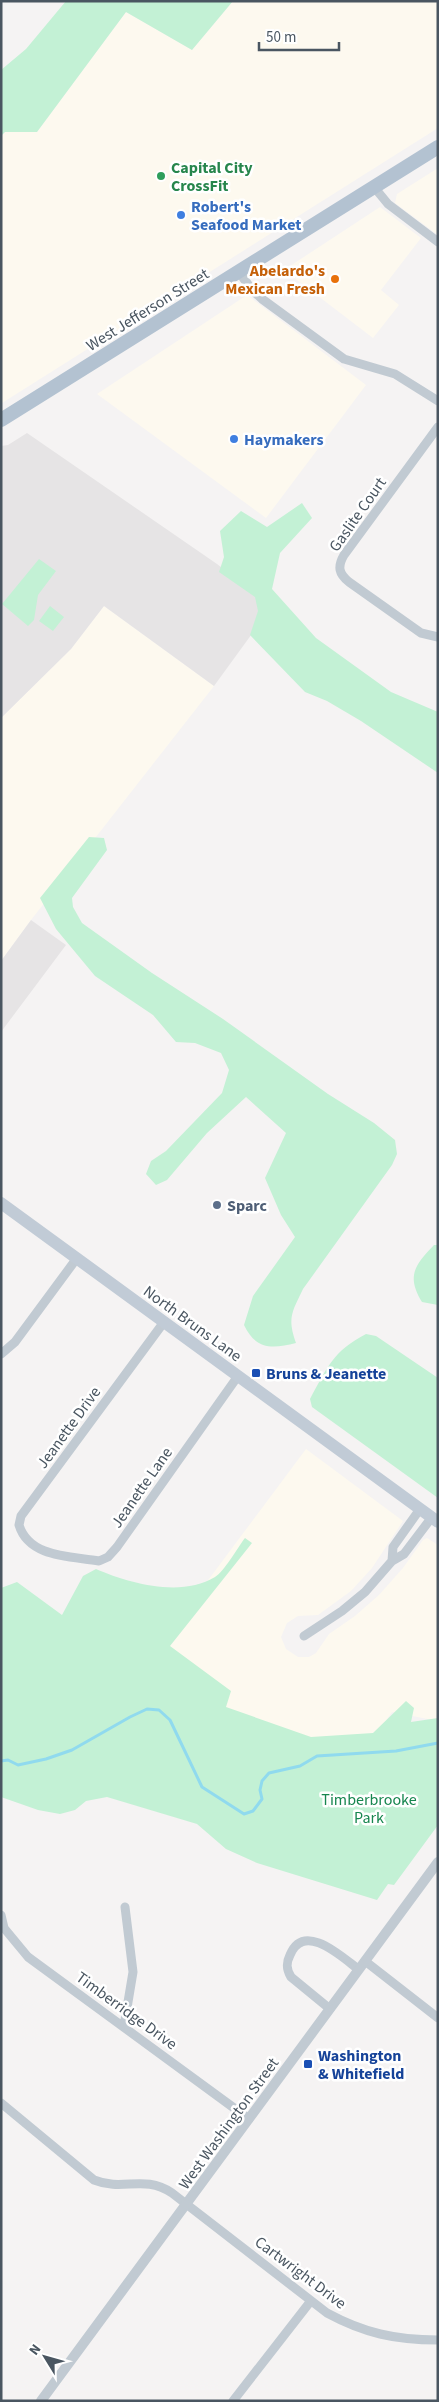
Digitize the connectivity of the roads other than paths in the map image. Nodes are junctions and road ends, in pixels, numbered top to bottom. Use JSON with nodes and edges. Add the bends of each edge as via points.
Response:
{"nodes":[{"id":1,"x":438,"y":147,"type":"edge"},
{"id":2,"x":374,"y":186,"type":"junction"},
{"id":3,"x":438,"y":242,"type":"edge"},
{"id":4,"x":239,"y":272,"type":"junction"},
{"id":5,"x":438,"y":401,"type":"edge"},
{"id":6,"x":1,"y":420,"type":"edge"},
{"id":7,"x":438,"y":427,"type":"edge"},
{"id":8,"x":438,"y":637,"type":"edge"},
{"id":9,"x":1,"y":1203,"type":"edge"},
{"id":10,"x":77,"y":1258,"type":"junction"},
{"id":11,"x":164,"y":1322,"type":"junction"},
{"id":12,"x":1,"y":1354,"type":"edge"},
{"id":13,"x":238,"y":1376,"type":"junction"},
{"id":14,"x":420,"y":1509,"type":"junction"},
{"id":15,"x":435,"y":1519,"type":"edge"},
{"id":16,"x":40,"y":1550,"type":"joint"},
{"id":17,"x":392,"y":1561,"type":"junction"},
{"id":18,"x":304,"y":1636,"type":"dead end"},
{"id":19,"x":438,"y":1862,"type":"edge"},
{"id":20,"x":125,"y":1907,"type":"dead end"},
{"id":21,"x":1,"y":1915,"type":"edge"},
{"id":22,"x":362,"y":1965,"type":"junction"},
{"id":23,"x":330,"y":2009,"type":"junction"},
{"id":24,"x":438,"y":2018,"type":"edge"},
{"id":25,"x":124,"y":2026,"type":"junction"},
{"id":26,"x":1,"y":2103,"type":"edge"},
{"id":27,"x":249,"y":2119,"type":"junction"},
{"id":28,"x":187,"y":2204,"type":"junction"},
{"id":29,"x":310,"y":2302,"type":"junction"},
{"id":30,"x":438,"y":2340,"type":"edge"},
{"id":31,"x":41,"y":2401,"type":"edge"},
{"id":32,"x":233,"y":2401,"type":"edge"}],
"edges":[{"from":1,"to":2,"type":"main road","name":"West Jefferson Street"},
{"from":2,"to":3,"type":"street","via":[[388,204]]},
{"from":2,"to":4,"type":"main road","name":"West Jefferson Street"},
{"from":4,"to":5,"type":"street","via":[[262,299],[344,359],[395,374]]},
{"from":4,"to":6,"type":"main road","name":"West Jefferson Street"},
{"from":7,"to":8,"type":"street","name":"Gaslite Court","via":[[344,556],[340,572],[349,582],[421,633]]},
{"from":9,"to":10,"type":"main road","name":"North Bruns Lane"},
{"from":10,"to":11,"type":"main road","name":"North Bruns Lane"},
{"from":10,"to":12,"type":"street","via":[[14,1342]]},
{"from":11,"to":13,"type":"main road","name":"North Bruns Lane"},
{"from":11,"to":16,"type":"street","name":"Jeanette Drive","via":[[21,1516],[21,1533],[27,1542]]},
{"from":13,"to":14,"type":"main road","name":"North Bruns Lane"},
{"from":13,"to":16,"type":"street","name":"Jeanette Lane","via":[[112,1553],[99,1561]]},
{"from":14,"to":15,"type":"main road","name":"North Bruns Lane"},
{"from":14,"to":17,"type":"street","via":[[394,1546]]},
{"from":15,"to":17,"type":"street","via":[[404,1554]]},
{"from":17,"to":18,"type":"street","via":[[356,1600]]},
{"from":19,"to":22,"type":"street","name":"West Washington Street"},
{"from":20,"to":25,"type":"street","via":[[133,1972]]},
{"from":21,"to":25,"type":"street","name":"Timberridge Drive","via":[[4,1928],[28,1957]]},
{"from":22,"to":23,"type":"street","name":"West Washington Street"},
{"from":22,"to":23,"type":"street","via":[[323,1944],[307,1941],[291,1951],[287,1961],[291,1977]]},
{"from":22,"to":24,"type":"street"},
{"from":23,"to":27,"type":"street","name":"West Washington Street"},
{"from":25,"to":27,"type":"street","name":"Timberridge Drive"},
{"from":26,"to":28,"type":"street","name":"Cartwright Drive","via":[[94,2180],[110,2185],[153,2184]]},
{"from":27,"to":28,"type":"street","name":"West Washington Street"},
{"from":28,"to":29,"type":"street","name":"Cartwright Drive"},
{"from":28,"to":31,"type":"street","name":"West Washington Street"},
{"from":29,"to":30,"type":"street","name":"Cartwright Drive","via":[[348,2325],[378,2335]]},
{"from":29,"to":32,"type":"street"}]}
